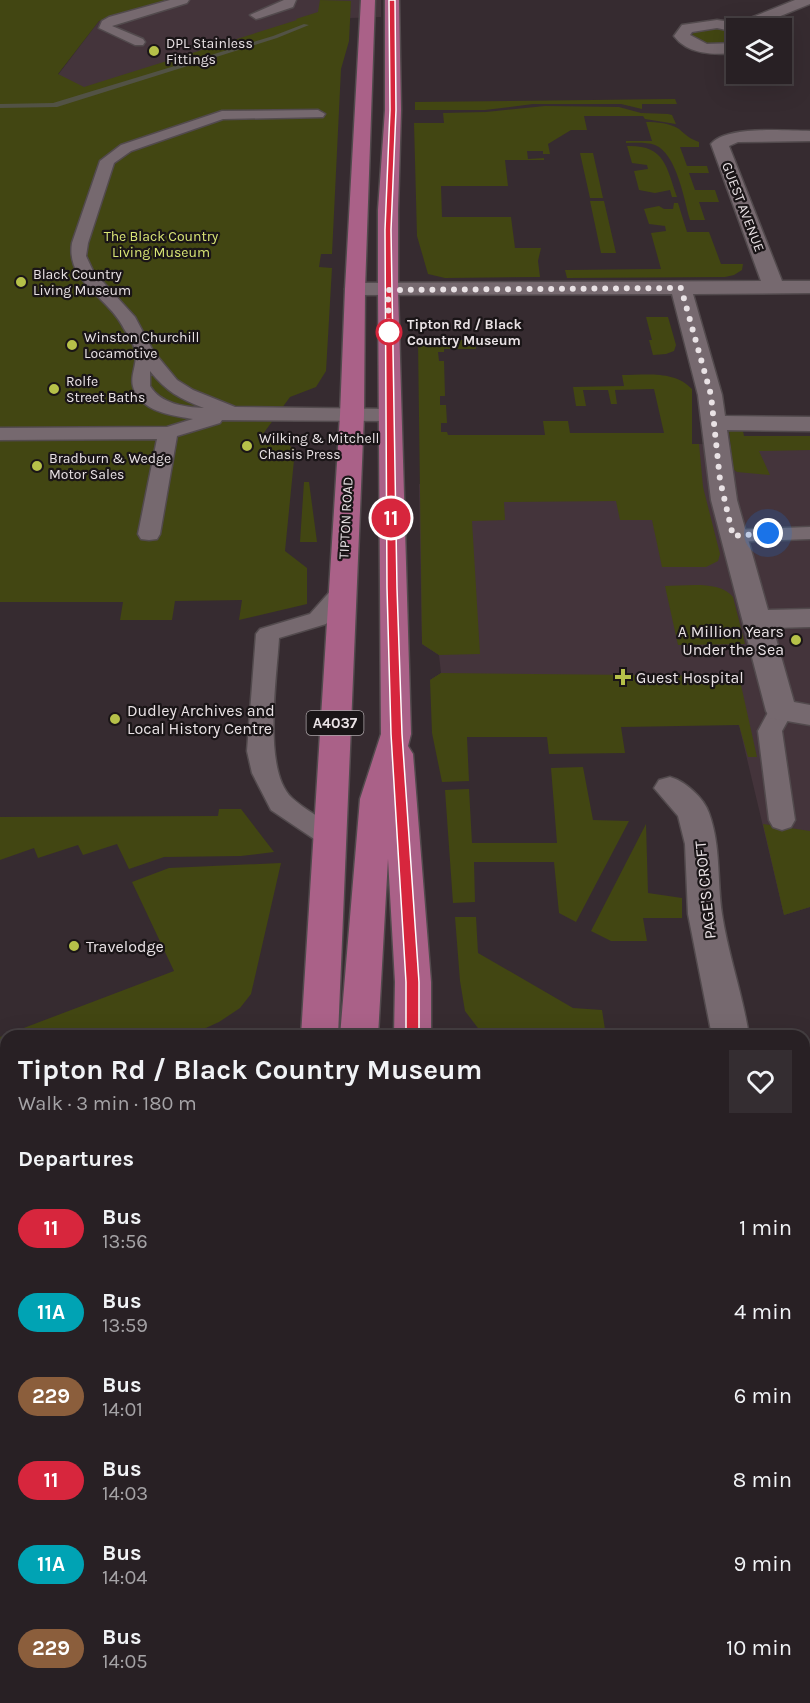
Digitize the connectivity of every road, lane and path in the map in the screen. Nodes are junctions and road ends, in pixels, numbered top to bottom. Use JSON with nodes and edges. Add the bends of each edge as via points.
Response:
{"nodes":[{"id":1,"x":183,"y":0,"type":"edge"},
{"id":2,"x":290,"y":0,"type":"edge"},
{"id":3,"x":368,"y":0,"type":"edge"},
{"id":4,"x":392,"y":0,"type":"edge"},
{"id":5,"x":808,"y":0,"type":"edge"},
{"id":6,"x":256,"y":15,"type":"dead end"},
{"id":7,"x":764,"y":18,"type":"edge"},
{"id":8,"x":726,"y":26,"type":"edge"},
{"id":9,"x":139,"y":42,"type":"dead end"},
{"id":10,"x":726,"y":48,"type":"edge"},
{"id":11,"x":364,"y":110,"type":"junction"},
{"id":12,"x":393,"y":110,"type":"junction"},
{"id":13,"x":318,"y":114,"type":"dead end"},
{"id":14,"x":810,"y":136,"type":"edge"},
{"id":15,"x":363,"y":140,"type":"junction"},
{"id":16,"x":391,"y":140,"type":"junction"},
{"id":17,"x":774,"y":287,"type":"junction"},
{"id":18,"x":810,"y":287,"type":"edge"},
{"id":19,"x":681,"y":288,"type":"junction"},
{"id":20,"x":355,"y":289,"type":"junction"},
{"id":21,"x":388,"y":290,"type":"junction"},
{"id":22,"x":232,"y":413,"type":"junction"},
{"id":23,"x":352,"y":415,"type":"junction"},
{"id":24,"x":389,"y":415,"type":"junction"},
{"id":25,"x":713,"y":423,"type":"junction"},
{"id":26,"x":810,"y":424,"type":"edge"},
{"id":27,"x":0,"y":434,"type":"edge"},
{"id":28,"x":168,"y":434,"type":"junction"},
{"id":29,"x":810,"y":533,"type":"edge"},
{"id":30,"x":149,"y":534,"type":"dead end"},
{"id":31,"x":733,"y":536,"type":"junction"},
{"id":32,"x":342,"y":592,"type":"junction"},
{"id":33,"x":810,"y":618,"type":"edge"},
{"id":34,"x":755,"y":620,"type":"junction"},
{"id":35,"x":781,"y":711,"type":"junction"},
{"id":36,"x":810,"y":715,"type":"edge"},
{"id":37,"x":396,"y":724,"type":"junction"},
{"id":38,"x":670,"y":788,"type":"dead end"},
{"id":39,"x":782,"y":820,"type":"dead end"},
{"id":40,"x":329,"y":836,"type":"junction"},
{"id":41,"x":318,"y":1030,"type":"edge"},
{"id":42,"x":359,"y":1030,"type":"edge"},
{"id":43,"x":413,"y":1030,"type":"edge"},
{"id":44,"x":730,"y":1030,"type":"edge"}],
"edges":[{"from":1,"to":9,"type":"lane","via":[[106,24],[105,28]]},
{"from":2,"to":6,"type":"lane","via":[[289,4]]},
{"from":3,"to":11,"type":"main road","name":"TIPTON ROAD","number":"A4037"},
{"from":4,"to":12,"type":"main road"},
{"from":5,"to":7,"type":"street"},
{"from":8,"to":10,"type":"street","via":[[695,26],[687,28],[682,36],[701,47]]},
{"from":11,"to":12,"type":"main road"},
{"from":11,"to":15,"type":"main road","name":"TIPTON ROAD","number":"A4037"},
{"from":12,"to":16,"type":"main road"},
{"from":13,"to":22,"type":"lane","via":[[222,115],[126,148],[107,161],[78,256],[85,273],[129,321],[145,353],[141,386],[146,394],[177,411]]},
{"from":14,"to":17,"type":"street","name":"GUEST AVENUE","via":[[738,137],[720,144]]},
{"from":15,"to":16,"type":"main road"},
{"from":15,"to":20,"type":"main road","name":"TIPTON ROAD","number":"A4037"},
{"from":16,"to":21,"type":"main road"},
{"from":17,"to":18,"type":"street"},
{"from":17,"to":19,"type":"street"},
{"from":19,"to":21,"type":"street"},
{"from":19,"to":25,"type":"street","via":[[711,395]]},
{"from":20,"to":21,"type":"street"},
{"from":20,"to":23,"type":"main road","name":"TIPTON ROAD","number":"A4037"},
{"from":21,"to":24,"type":"main road"},
{"from":22,"to":23,"type":"lane"},
{"from":22,"to":28,"type":"lane"},
{"from":23,"to":24,"type":"lane"},
{"from":23,"to":32,"type":"main road","name":"TIPTON ROAD","number":"A4037"},
{"from":24,"to":37,"type":"main road"},
{"from":25,"to":26,"type":"street"},
{"from":25,"to":31,"type":"street","via":[[720,480]]},
{"from":27,"to":28,"type":"lane"},
{"from":28,"to":30,"type":"lane"},
{"from":29,"to":31,"type":"lane"},
{"from":31,"to":34,"type":"street"},
{"from":32,"to":40,"type":"main road","name":"TIPTON ROAD","number":"A4037"},
{"from":32,"to":40,"type":"lane","via":[[318,619],[268,634],[260,752],[265,773],[280,803]]},
{"from":33,"to":34,"type":"street"},
{"from":34,"to":35,"type":"street"},
{"from":35,"to":36,"type":"street"},
{"from":35,"to":39,"type":"lane","via":[[770,731]]},
{"from":37,"to":42,"type":"main road","via":[[376,799]]},
{"from":37,"to":43,"type":"main road"},
{"from":38,"to":44,"type":"street","name":"PAGE'S CROFT","via":[[693,812],[701,844],[705,914]]},
{"from":40,"to":41,"type":"main road","name":"TIPTON ROAD","number":"A4037"}]}
